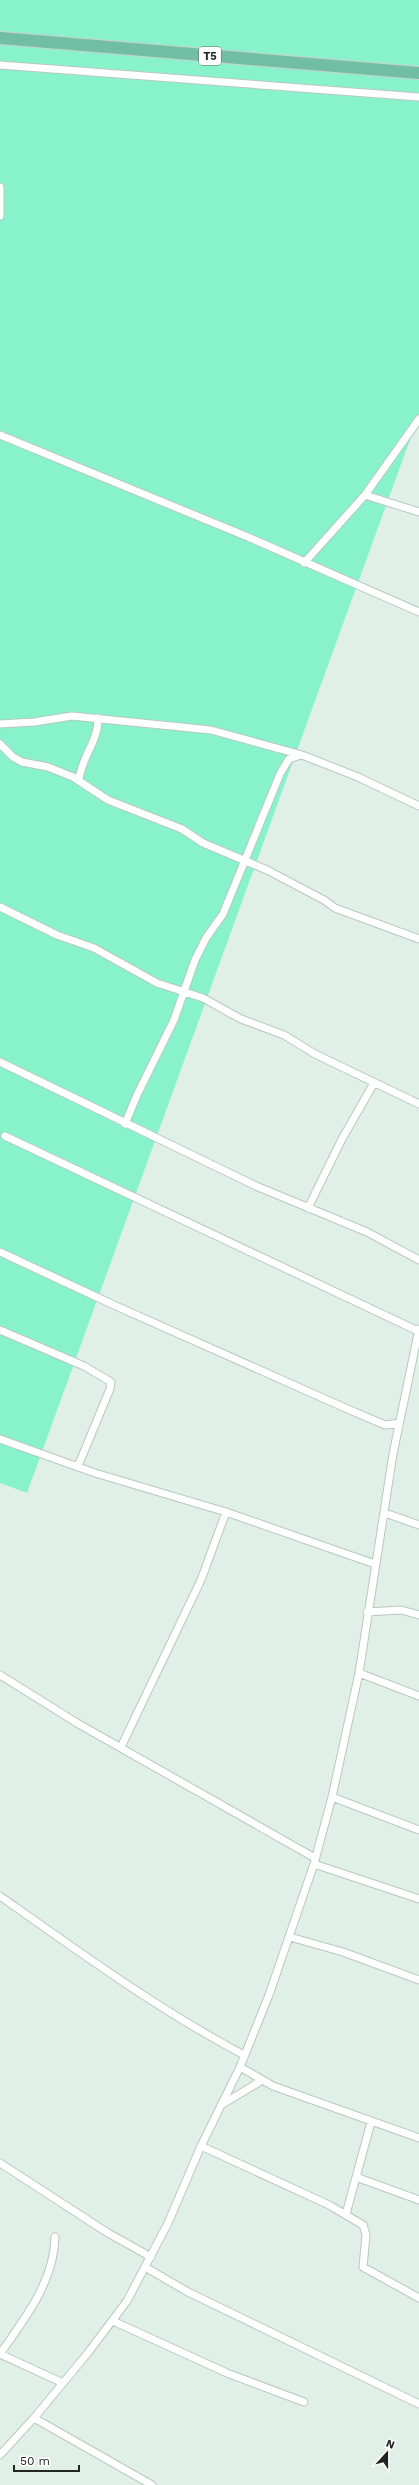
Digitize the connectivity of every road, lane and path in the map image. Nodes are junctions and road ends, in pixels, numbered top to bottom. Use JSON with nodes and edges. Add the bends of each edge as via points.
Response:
{"nodes":[{"id":1,"x":0,"y":38,"type":"edge"},
{"id":2,"x":0,"y":65,"type":"edge"},
{"id":3,"x":419,"y":73,"type":"edge"},
{"id":4,"x":419,"y":97,"type":"edge"},
{"id":5,"x":0,"y":187,"type":"edge"},
{"id":6,"x":0,"y":216,"type":"edge"},
{"id":7,"x":419,"y":419,"type":"edge"},
{"id":8,"x":0,"y":435,"type":"edge"},
{"id":9,"x":365,"y":495,"type":"junction"},
{"id":10,"x":419,"y":512,"type":"edge"},
{"id":11,"x":304,"y":563,"type":"junction"},
{"id":12,"x":419,"y":612,"type":"edge"},
{"id":13,"x":98,"y":718,"type":"junction"},
{"id":14,"x":0,"y":724,"type":"edge"},
{"id":15,"x":0,"y":744,"type":"edge"},
{"id":16,"x":302,"y":755,"type":"junction"},
{"id":17,"x":79,"y":780,"type":"junction"},
{"id":18,"x":419,"y":806,"type":"edge"},
{"id":19,"x":244,"y":862,"type":"junction"},
{"id":20,"x":0,"y":906,"type":"edge"},
{"id":21,"x":419,"y":939,"type":"edge"},
{"id":22,"x":184,"y":992,"type":"junction"},
{"id":23,"x":0,"y":1062,"type":"edge"},
{"id":24,"x":374,"y":1083,"type":"junction"},
{"id":25,"x":419,"y":1104,"type":"edge"},
{"id":26,"x":125,"y":1124,"type":"junction"},
{"id":27,"x":5,"y":1136,"type":"dead end"},
{"id":28,"x":308,"y":1208,"type":"junction"},
{"id":29,"x":0,"y":1252,"type":"edge"},
{"id":30,"x":419,"y":1260,"type":"edge"},
{"id":31,"x":0,"y":1330,"type":"edge"},
{"id":32,"x":419,"y":1330,"type":"edge"},
{"id":33,"x":415,"y":1367,"type":"edge"},
{"id":34,"x":399,"y":1423,"type":"junction"},
{"id":35,"x":0,"y":1439,"type":"edge"},
{"id":36,"x":78,"y":1466,"type":"junction"},
{"id":37,"x":226,"y":1512,"type":"junction"},
{"id":38,"x":385,"y":1512,"type":"junction"},
{"id":39,"x":419,"y":1525,"type":"edge"},
{"id":40,"x":375,"y":1564,"type":"junction"},
{"id":41,"x":367,"y":1612,"type":"junction"},
{"id":42,"x":419,"y":1615,"type":"edge"},
{"id":43,"x":359,"y":1673,"type":"junction"},
{"id":44,"x":0,"y":1675,"type":"edge"},
{"id":45,"x":419,"y":1696,"type":"edge"},
{"id":46,"x":121,"y":1747,"type":"junction"},
{"id":47,"x":332,"y":1796,"type":"junction"},
{"id":48,"x":419,"y":1830,"type":"edge"},
{"id":49,"x":314,"y":1861,"type":"junction"},
{"id":50,"x":0,"y":1896,"type":"edge"},
{"id":51,"x":419,"y":1900,"type":"edge"},
{"id":52,"x":290,"y":1937,"type":"junction"},
{"id":53,"x":419,"y":1980,"type":"edge"},
{"id":54,"x":244,"y":2055,"type":"junction"},
{"id":55,"x":240,"y":2066,"type":"junction"},
{"id":56,"x":261,"y":2081,"type":"junction"},
{"id":57,"x":221,"y":2105,"type":"junction"},
{"id":58,"x":372,"y":2122,"type":"junction"},
{"id":59,"x":419,"y":2138,"type":"edge"},
{"id":60,"x":201,"y":2146,"type":"junction"},
{"id":61,"x":0,"y":2164,"type":"edge"},
{"id":62,"x":356,"y":2177,"type":"junction"},
{"id":63,"x":419,"y":2200,"type":"edge"},
{"id":64,"x":346,"y":2214,"type":"junction"},
{"id":65,"x":55,"y":2237,"type":"dead end"},
{"id":66,"x":151,"y":2256,"type":"junction"},
{"id":67,"x":145,"y":2267,"type":"junction"},
{"id":68,"x":419,"y":2298,"type":"edge"},
{"id":69,"x":113,"y":2321,"type":"junction"},
{"id":70,"x":0,"y":2354,"type":"edge"},
{"id":71,"x":63,"y":2383,"type":"junction"},
{"id":72,"x":304,"y":2402,"type":"dead end"},
{"id":73,"x":419,"y":2404,"type":"edge"},
{"id":74,"x":34,"y":2418,"type":"junction"},
{"id":75,"x":0,"y":2455,"type":"edge"},
{"id":76,"x":152,"y":2485,"type":"edge"}],
"edges":[{"from":1,"to":3,"type":"highway","number":"T5"},
{"from":2,"to":4,"type":"street"},
{"from":5,"to":6,"type":"street"},
{"from":7,"to":9,"type":"street"},
{"from":8,"to":11,"type":"street","via":[[248,537]]},
{"from":9,"to":10,"type":"street"},
{"from":9,"to":11,"type":"street"},
{"from":11,"to":12,"type":"street"},
{"from":13,"to":14,"type":"street","via":[[65,716],[34,722]]},
{"from":13,"to":16,"type":"street","via":[[211,730]]},
{"from":13,"to":17,"type":"street","via":[[98,730],[81,769]]},
{"from":15,"to":17,"type":"street","via":[[22,762],[48,767]]},
{"from":16,"to":18,"type":"street","via":[[358,777]]},
{"from":16,"to":19,"type":"street","via":[[292,757],[285,764]]},
{"from":17,"to":19,"type":"street","via":[[108,800],[182,829],[200,841]]},
{"from":19,"to":21,"type":"street","via":[[267,870],[344,912]]},
{"from":19,"to":22,"type":"street","via":[[224,914],[201,948]]},
{"from":20,"to":22,"type":"street","via":[[57,935],[94,948],[157,983]]},
{"from":22,"to":24,"type":"street","via":[[203,998],[254,1025],[290,1038],[315,1054]]},
{"from":22,"to":26,"type":"street","via":[[174,1020]]},
{"from":23,"to":26,"type":"street"},
{"from":24,"to":25,"type":"street"},
{"from":24,"to":28,"type":"street","via":[[342,1139]]},
{"from":26,"to":28,"type":"street"},
{"from":27,"to":32,"type":"street"},
{"from":28,"to":30,"type":"street","via":[[367,1232]]},
{"from":29,"to":34,"type":"street","via":[[343,1407],[385,1425]]},
{"from":31,"to":36,"type":"street","via":[[84,1366],[111,1382]]},
{"from":32,"to":33,"type":"street"},
{"from":33,"to":34,"type":"street"},
{"from":34,"to":38,"type":"street"},
{"from":35,"to":36,"type":"street"},
{"from":36,"to":37,"type":"street"},
{"from":37,"to":40,"type":"street"},
{"from":37,"to":46,"type":"street","via":[[201,1580]]},
{"from":38,"to":39,"type":"street"},
{"from":38,"to":40,"type":"street"},
{"from":40,"to":41,"type":"street"},
{"from":41,"to":42,"type":"street","via":[[401,1610]]},
{"from":41,"to":43,"type":"street"},
{"from":43,"to":45,"type":"street"},
{"from":43,"to":47,"type":"street"},
{"from":44,"to":46,"type":"street","via":[[38,1701]]},
{"from":46,"to":49,"type":"street"},
{"from":47,"to":48,"type":"street"},
{"from":47,"to":49,"type":"street"},
{"from":49,"to":51,"type":"street"},
{"from":49,"to":52,"type":"street"},
{"from":50,"to":54,"type":"street","via":[[86,1957],[205,2034]]},
{"from":52,"to":53,"type":"street","via":[[343,1952]]},
{"from":52,"to":54,"type":"street"},
{"from":54,"to":55,"type":"street"},
{"from":55,"to":56,"type":"street"},
{"from":55,"to":57,"type":"street"},
{"from":56,"to":57,"type":"street"},
{"from":56,"to":58,"type":"street"},
{"from":57,"to":60,"type":"street"},
{"from":58,"to":59,"type":"street"},
{"from":58,"to":62,"type":"street"},
{"from":60,"to":64,"type":"street"},
{"from":60,"to":66,"type":"street"},
{"from":61,"to":66,"type":"street","via":[[108,2233]]},
{"from":62,"to":63,"type":"street"},
{"from":62,"to":64,"type":"street"},
{"from":64,"to":68,"type":"street","via":[[366,2229],[363,2267]]},
{"from":65,"to":70,"type":"street","via":[[55,2254],[46,2283]]},
{"from":66,"to":67,"type":"street"},
{"from":67,"to":69,"type":"street"},
{"from":67,"to":73,"type":"street","via":[[188,2292]]},
{"from":69,"to":71,"type":"street"},
{"from":69,"to":72,"type":"street","via":[[227,2373]]},
{"from":70,"to":71,"type":"street"},
{"from":71,"to":74,"type":"street"},
{"from":74,"to":75,"type":"street"},
{"from":74,"to":76,"type":"street"}]}
